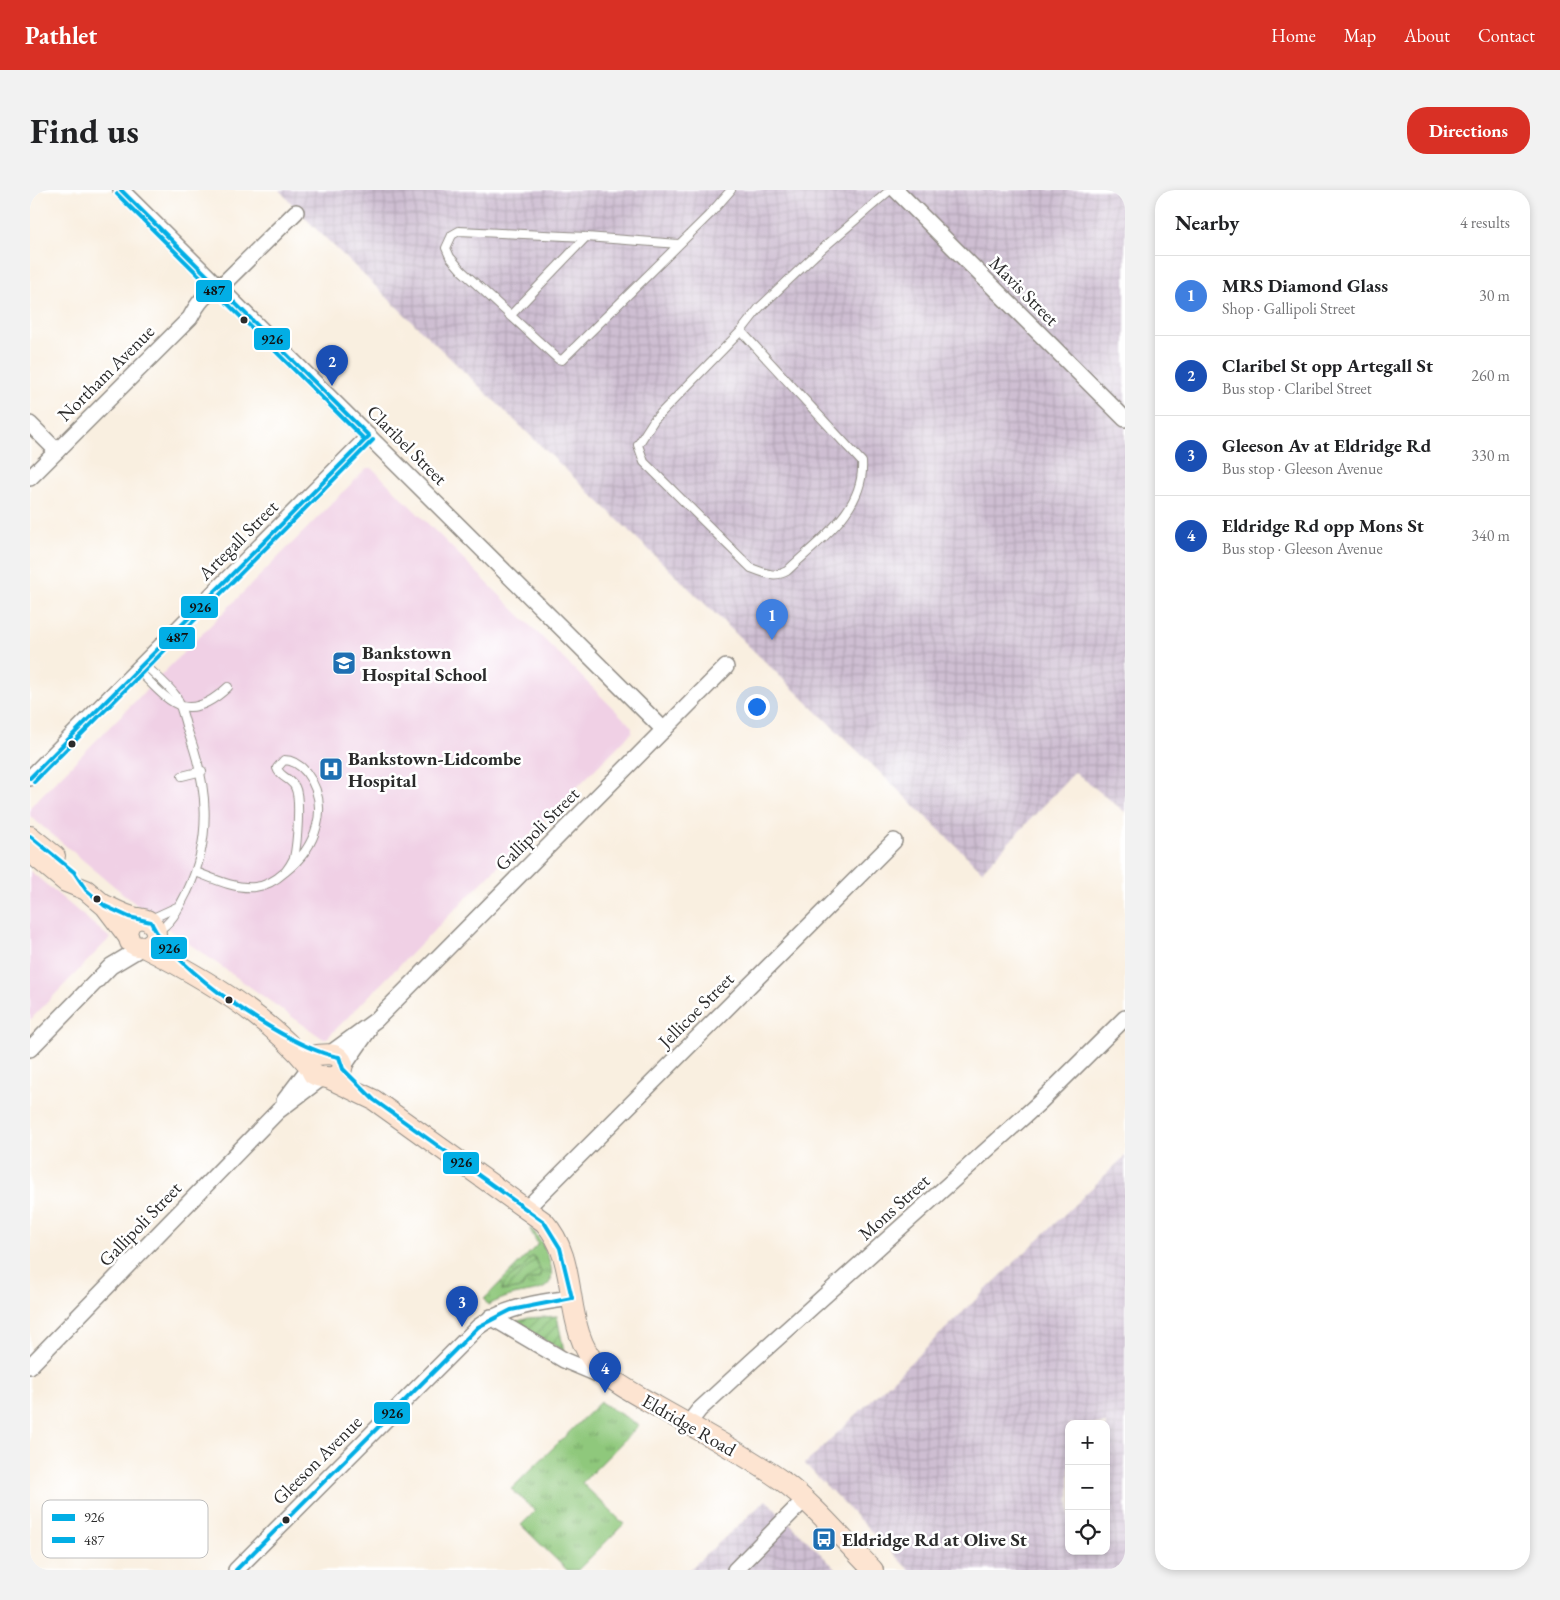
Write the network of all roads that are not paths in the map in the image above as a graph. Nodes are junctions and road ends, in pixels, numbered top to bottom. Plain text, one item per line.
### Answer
1 (121, 190) edge
2 (731, 190) edge
3 (890, 190) edge
4 (896, 190) edge
5 (296, 212) dead end
6 (586, 237) junction
7 (679, 244) junction
8 (220, 287) junction
9 (510, 316) junction
10 (741, 331) junction
11 (1125, 419) edge
12 (30, 424) edge
13 (369, 436) junction
14 (57, 451) junction
15 (30, 478) edge
16 (140, 667) junction
17 (726, 667) dead end
18 (228, 686) dead end
19 (179, 706) junction
20 (664, 730) junction
21 (202, 771) junction
22 (182, 776) dead end
23 (30, 778) edge
24 (30, 836) edge
25 (894, 841) dead end
26 (30, 852) edge
27 (286, 871) junction
28 (196, 872) junction
29 (86, 890) junction
30 (178, 906) junction
31 (142, 934) junction
32 (1125, 1018) edge
33 (30, 1049) edge
34 (326, 1067) junction
35 (527, 1208) junction
36 (572, 1298) junction
37 (491, 1317) junction
38 (30, 1366) edge
39 (616, 1382) junction
40 (688, 1424) junction
41 (804, 1500) junction
42 (236, 1570) edge
43 (735, 1570) edge
44 (873, 1570) edge

1 - 8 street, Claribel Street
2 - 7 lane
3 - 10 lane
4 - 11 street, Mavis Street
5 - 8 street, Northam Avenue
6 - 7 lane
6 - 9 lane
6 - 9 lane
7 - 9 lane
8 - 13 street, Claribel Street
8 - 14 street, Northam Avenue
10 - 10 lane
12 - 14 street
13 - 16 street, Artegall Street
13 - 20 street, Claribel Street
14 - 15 street, Northam Avenue
16 - 19 lane
16 - 23 street, Artegall Street
17 - 20 street, Gallipoli Street
18 - 19 lane
19 - 21 lane
20 - 34 street, Gallipoli Street
21 - 22 lane
21 - 28 lane
24 - 29 street, Eldridge Road
25 - 35 street, Jellicoe Street
26 - 29 street, Eldridge Road
27 - 27 lane
27 - 28 lane
28 - 30 lane
29 - 31 street, Eldridge Road
30 - 31 lane
30 - 31 lane
31 - 33 street
31 - 34 street, Eldridge Road
32 - 40 street, Mons Street
34 - 35 street, Eldridge Road
34 - 38 street, Gallipoli Street
35 - 36 street, Eldridge Road
36 - 37 street, Gleeson Avenue
36 - 39 street, Eldridge Road
37 - 39 street
37 - 42 street, Gleeson Avenue
39 - 40 street, Eldridge Road
40 - 41 street, Eldridge Road
41 - 43 street
41 - 44 street, Eldridge Road

